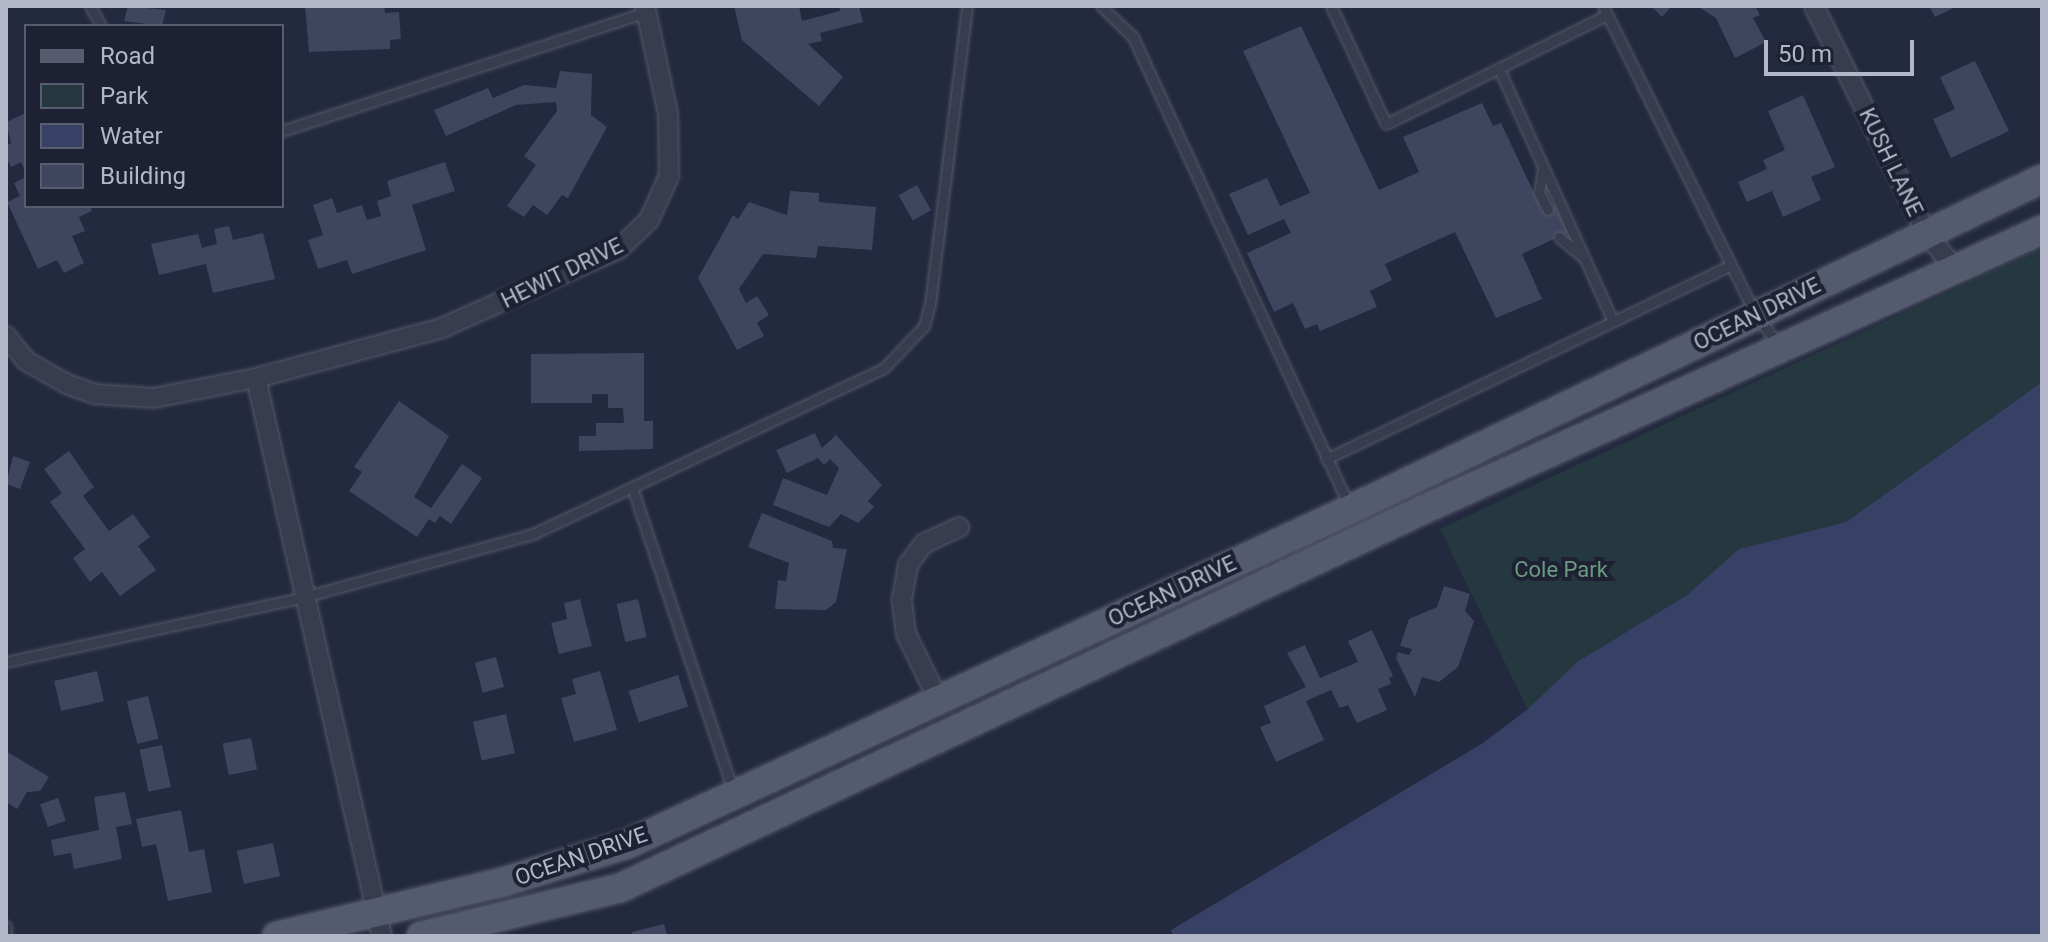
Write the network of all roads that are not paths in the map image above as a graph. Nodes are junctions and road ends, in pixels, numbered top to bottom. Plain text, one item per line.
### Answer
1 (90, 6) edge
2 (967, 6) edge
3 (1101, 6) edge
4 (1331, 6) edge
5 (1814, 6) edge
6 (646, 9) edge
7 (1605, 10) edge
8 (100, 24) edge
9 (1499, 69) junction
10 (284, 130) edge
11 (1543, 168) junction
12 (2042, 179) edge
13 (1548, 210) dead end
14 (2042, 230) edge
15 (1926, 233) junction
16 (1559, 237) dead end
17 (1585, 258) junction
18 (1731, 265) junction
19 (1955, 269) junction
20 (1756, 315) junction
21 (1612, 319) junction
22 (6, 336) edge
23 (1781, 349) junction
24 (256, 378) junction
25 (1326, 459) junction
26 (632, 487) junction
27 (1359, 524) junction
28 (959, 527) dead end
29 (304, 597) junction
30 (6, 662) edge
31 (938, 699) junction
32 (734, 794) junction
33 (380, 925) edge
34 (6, 926) edge
35 (6, 936) edge
36 (277, 936) edge
37 (421, 936) edge

1 - 8 lane
2 - 26 lane
3 - 25 lane
4 - 9 lane
5 - 15 street, KUSH LANE
6 - 10 lane
6 - 24 street, HEWIT DRIVE
7 - 9 lane
7 - 18 lane
9 - 11 lane
11 - 13 lane
11 - 17 lane
12 - 15 main road, OCEAN DRIVE
14 - 19 main road, OCEAN DRIVE
15 - 19 street, KUSH LANE
15 - 20 main road, OCEAN DRIVE
16 - 17 lane
17 - 21 lane
18 - 20 lane
18 - 21 lane
19 - 23 main road, OCEAN DRIVE
20 - 23 lane
20 - 27 main road, OCEAN DRIVE
21 - 25 lane
22 - 24 street, HEWIT DRIVE
23 - 27 main road, OCEAN DRIVE
24 - 29 street
25 - 27 lane
26 - 29 lane
26 - 32 lane
27 - 31 main road, OCEAN DRIVE
27 - 37 main road, OCEAN DRIVE
28 - 31 street
29 - 30 lane
29 - 33 street
31 - 32 main road, OCEAN DRIVE
32 - 33 main road, OCEAN DRIVE
33 - 36 main road, OCEAN DRIVE
34 - 35 lane

